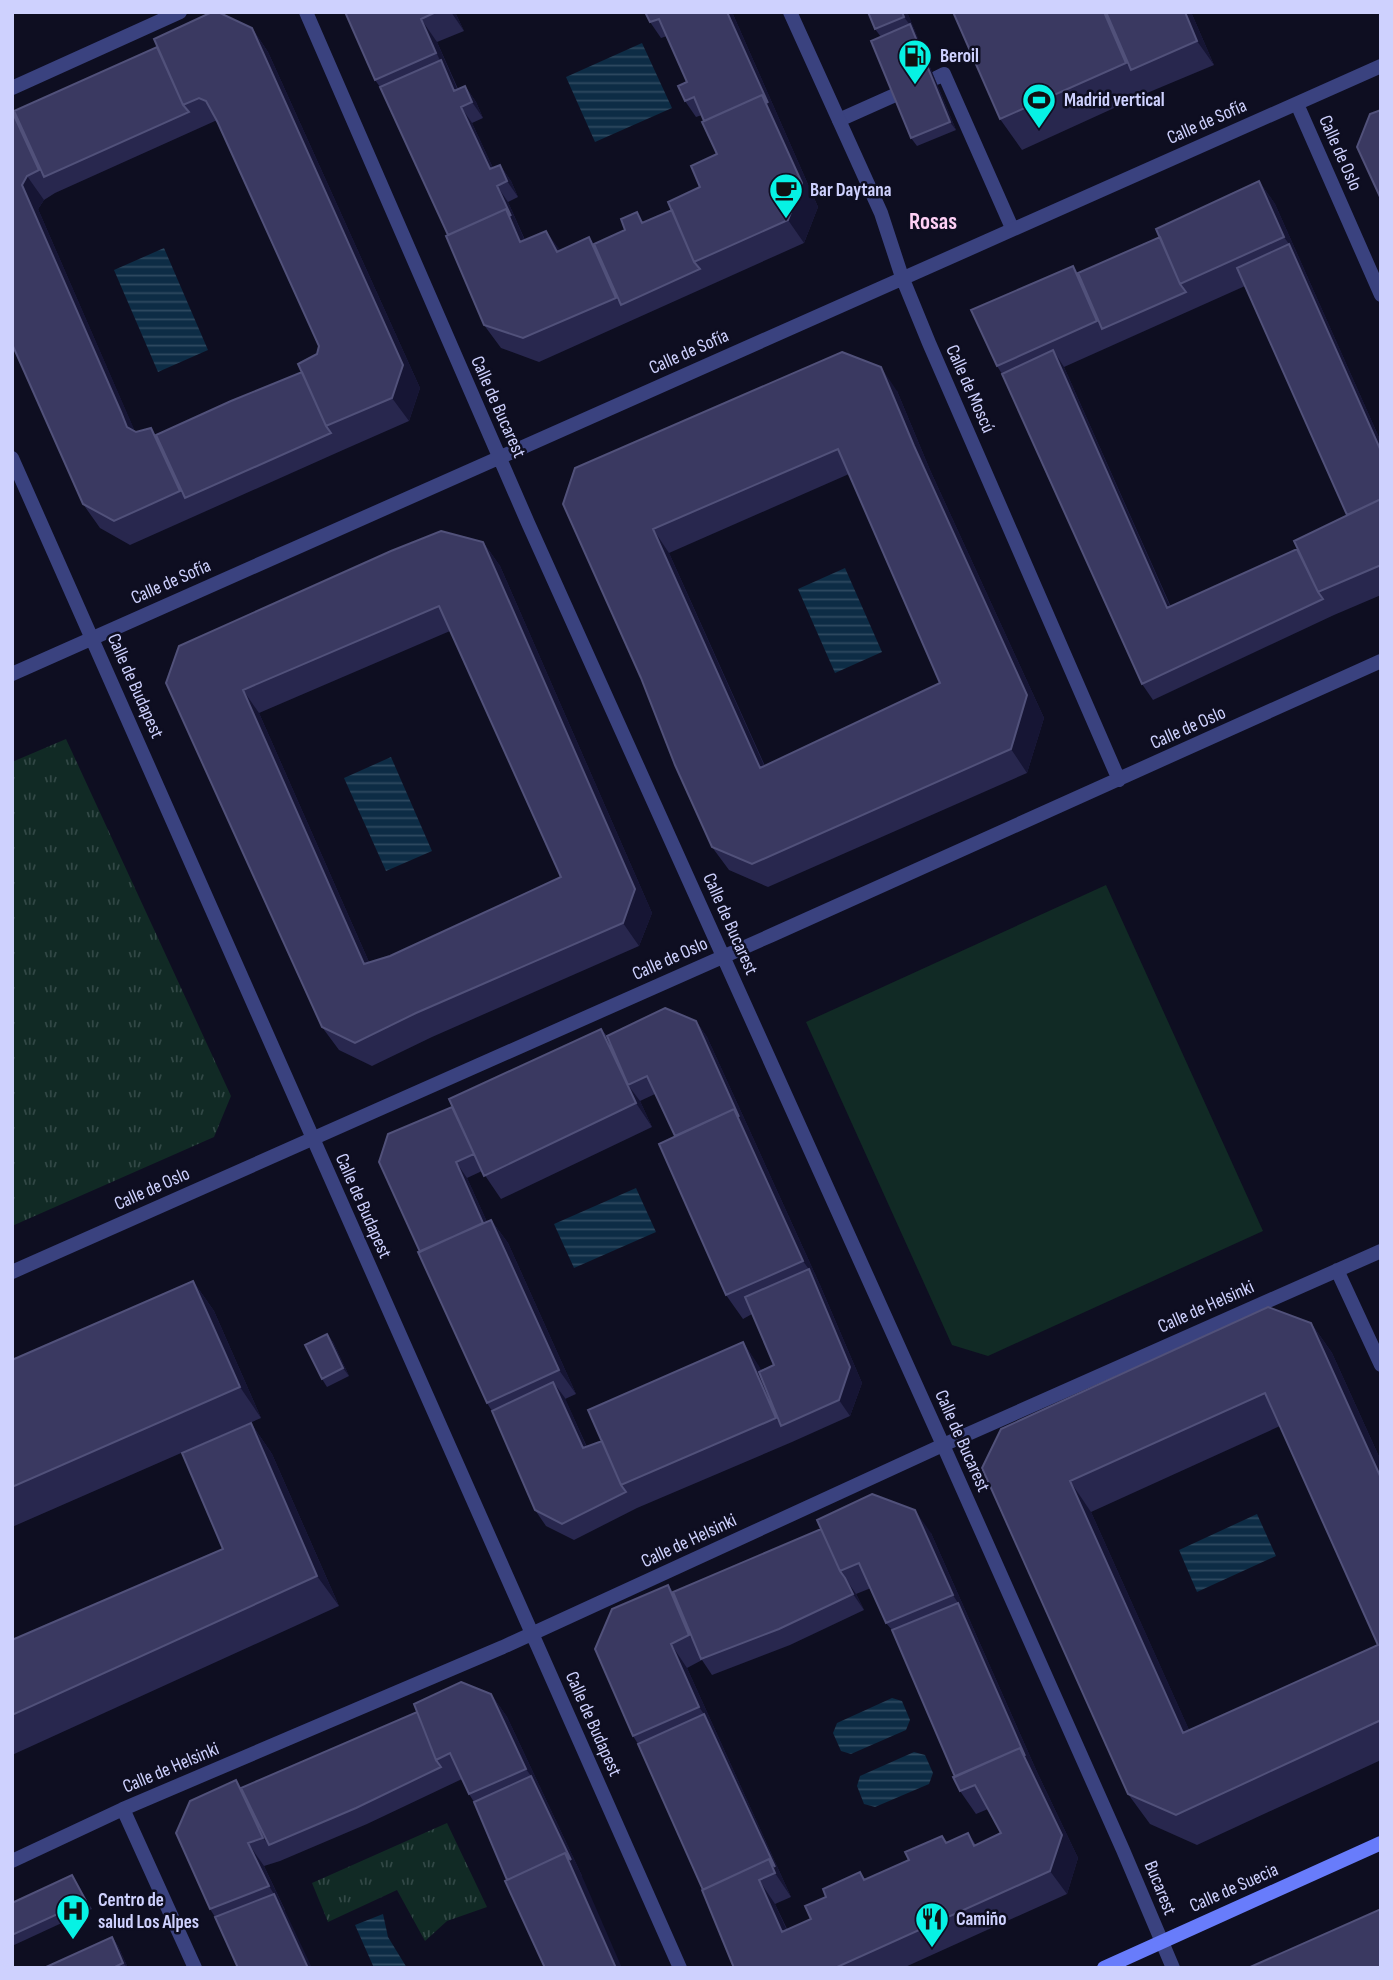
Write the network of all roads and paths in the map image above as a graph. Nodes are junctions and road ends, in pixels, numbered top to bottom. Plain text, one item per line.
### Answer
1 (180, 12) edge
2 (306, 12) edge
3 (790, 12) edge
4 (1381, 66) edge
5 (936, 78) dead end
6 (12, 88) edge
7 (895, 95) edge
8 (1297, 104) junction
9 (839, 120) junction
10 (1012, 228) junction
11 (902, 277) junction
12 (1381, 295) edge
13 (12, 458) edge
14 (500, 458) junction
15 (93, 638) junction
16 (1381, 661) edge
17 (12, 674) edge
18 (1119, 780) junction
19 (724, 956) junction
20 (312, 1138) junction
21 (1381, 1251) edge
22 (1337, 1270) junction
23 (12, 1272) edge
24 (1381, 1365) edge
25 (943, 1445) junction
26 (532, 1634) junction
27 (123, 1809) junction
28 (1381, 1843) edge
29 (1123, 1850) joint
30 (12, 1861) edge
31 (1161, 1942) junction
32 (195, 1968) edge
33 (680, 1968) edge
34 (1104, 1968) edge
35 (1173, 1968) edge

1 - 6 street
2 - 14 street, Calle de Bucarest
3 - 9 street, Calle de Moscú
4 - 8 street, Calle de Sofía
5 - 10 street
7 - 9 street
8 - 10 street, Calle de Sofía
8 - 12 street, Calle de Oslo
9 - 11 street, Calle de Moscú
10 - 11 street, Calle de Sofía
11 - 14 street, Calle de Sofía
11 - 18 street, Calle de Moscú
13 - 15 street, Calle de Budapest
14 - 15 street, Calle de Sofía
14 - 19 street, Calle de Bucarest
15 - 17 street, Calle de Sofía
15 - 20 street, Calle de Budapest
16 - 18 street, Calle de Oslo
18 - 19 street, Calle de Oslo
19 - 20 street, Calle de Oslo
19 - 25 street, Calle de Bucarest
20 - 23 street, Calle de Oslo
20 - 26 street, Calle de Budapest
21 - 22 street, Calle de Helsinki
22 - 24 street
22 - 25 street, Calle de Helsinki
25 - 26 street, Calle de Helsinki
25 - 29 street, Calle de Bucarest
26 - 27 street, Calle de Helsinki
26 - 33 street, Calle de Budapest
27 - 30 street, Calle de Helsinki
27 - 32 street
28 - 31 street, Calle de Suecia
29 - 31 street, Bucarest
31 - 34 street, Calle de Suecia
31 - 35 street

